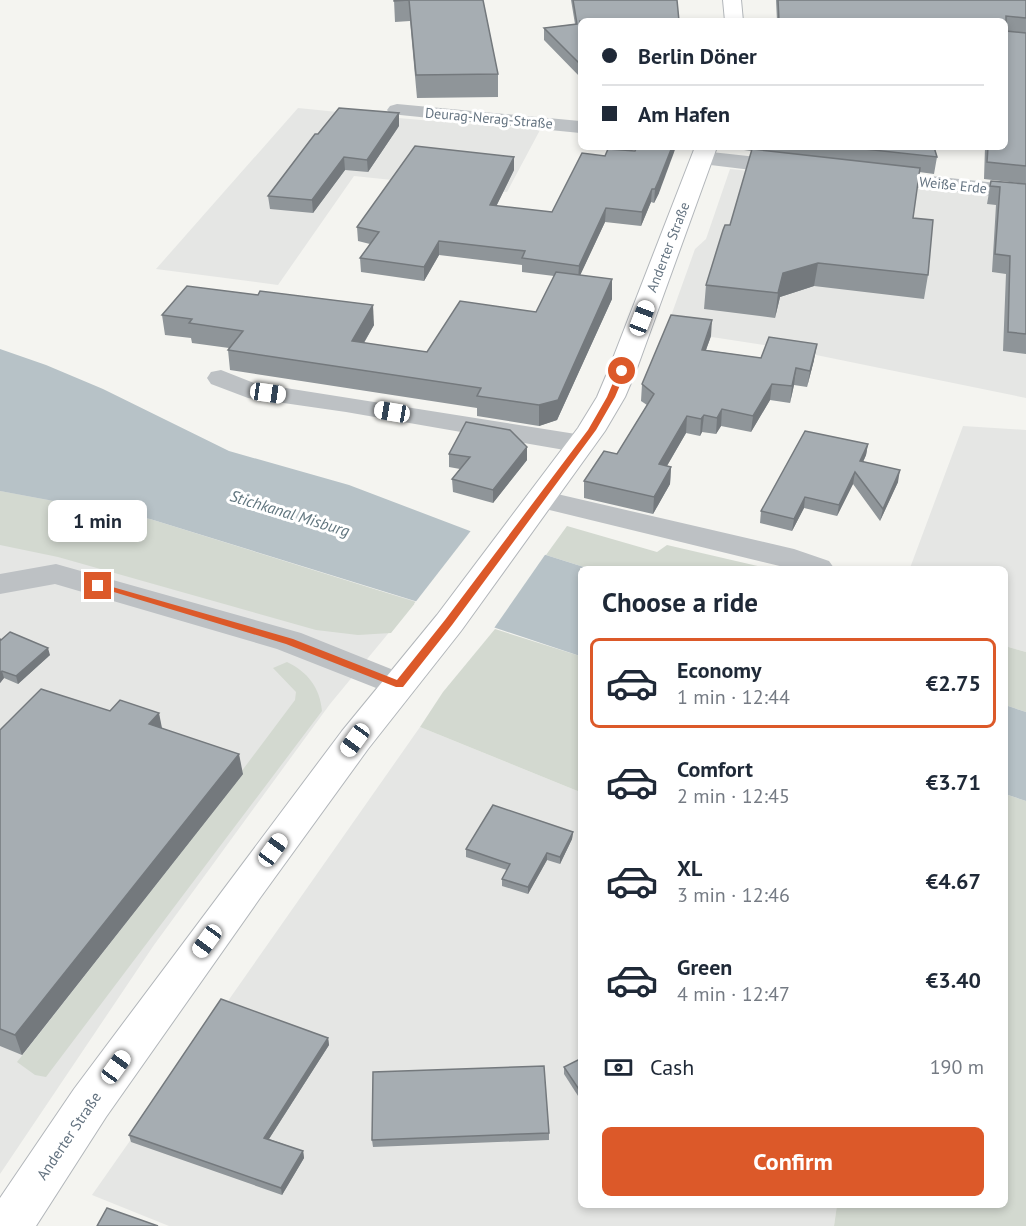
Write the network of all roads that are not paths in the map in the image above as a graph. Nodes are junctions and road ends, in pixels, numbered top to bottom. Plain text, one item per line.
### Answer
1 (732, 0) edge
2 (734, 18) edge
3 (397, 110) edge
4 (578, 127) edge
5 (704, 153) edge
6 (809, 170) edge
7 (854, 175) edge
8 (1026, 193) edge
9 (221, 378) dead end
10 (582, 444) junction
11 (540, 499) junction
12 (812, 566) edge
13 (0, 584) edge
14 (399, 685) junction
15 (9, 1226) edge

1 - 2 main road
3 - 4 street, Deurag-Nerag-Straße
5 - 6 street
5 - 10 main road, Anderter Straße
7 - 8 street, Weiße Erde
9 - 10 street
10 - 11 main road, Anderter Straße
11 - 12 street
11 - 14 main road, Anderter Straße
13 - 14 street
14 - 15 main road, Anderter Straße

